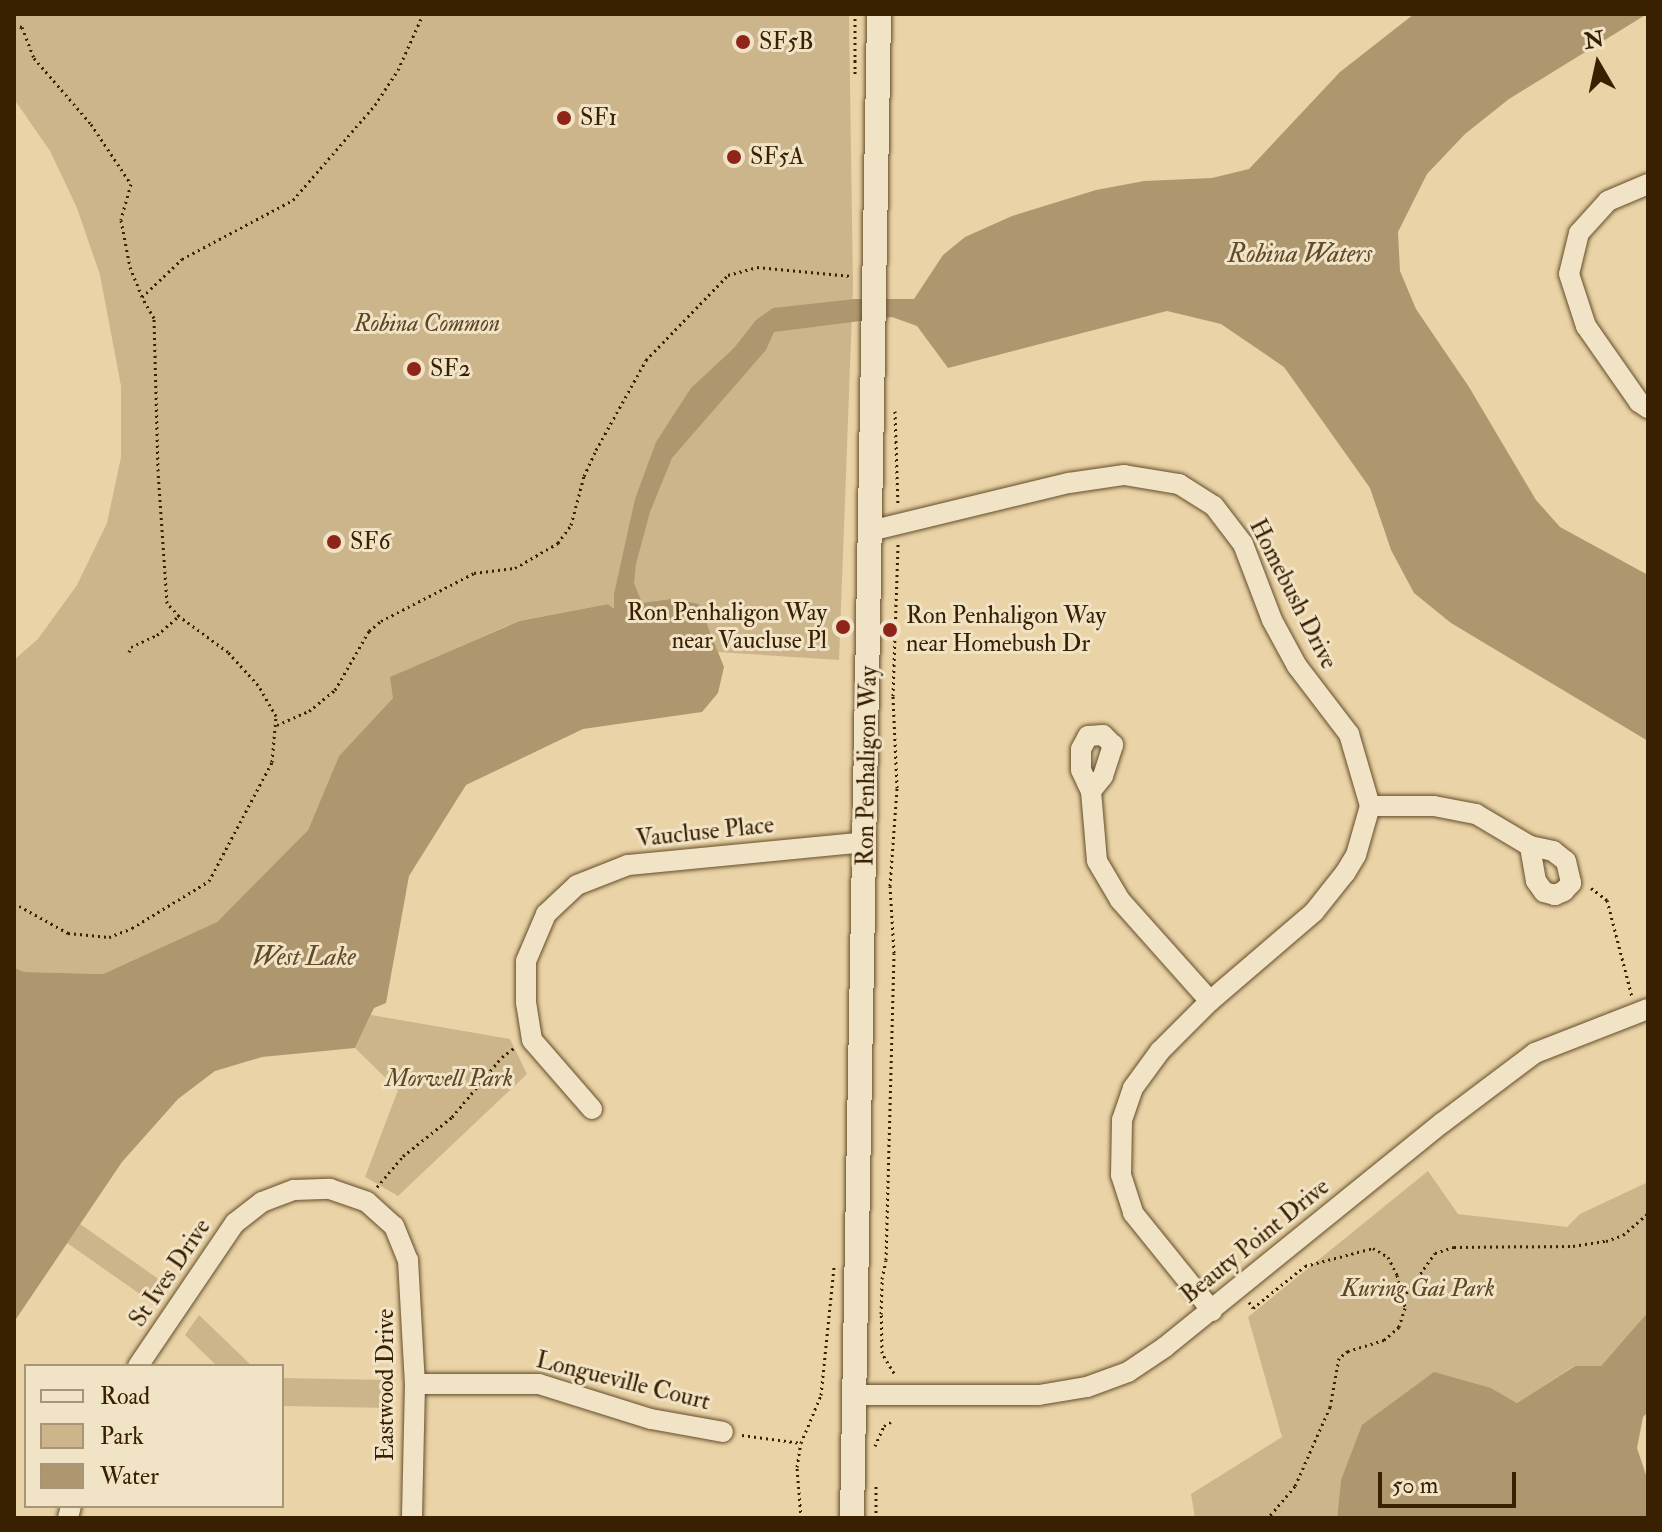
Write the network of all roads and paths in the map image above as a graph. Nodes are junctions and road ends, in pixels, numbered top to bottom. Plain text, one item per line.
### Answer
1 (423, 14) edge
2 (879, 14) edge
3 (14, 25) edge
4 (1648, 184) edge
5 (866, 280) junction
6 (142, 297) junction
7 (1648, 408) edge
8 (870, 531) junction
9 (898, 540) dead end
10 (179, 616) junction
11 (129, 652) dead end
12 (276, 725) junction
13 (1091, 791) dead end
14 (1370, 806) junction
15 (866, 842) junction
16 (1530, 846) junction
17 (1572, 873) junction
18 (14, 903) edge
19 (1210, 1001) junction
20 (1642, 1010) edge
21 (532, 1040) junction
22 (592, 1109) dead end
23 (367, 1202) junction
24 (1648, 1213) edge
25 (406, 1252) joint
26 (834, 1266) dead end
27 (1238, 1289) junction
28 (1403, 1298) junction
29 (1212, 1311) junction
30 (139, 1364) edge
31 (894, 1373) dead end
32 (415, 1384) junction
33 (854, 1395) junction
34 (891, 1422) dead end
35 (723, 1432) joint
36 (801, 1443) junction
37 (875, 1446) dead end
38 (875, 1475) dead end
39 (412, 1518) edge
40 (801, 1518) edge
41 (852, 1518) edge
42 (876, 1518) edge
43 (1268, 1518) edge

1 - 6 path
2 - 5 street, Ron Penhaligon Way
3 - 6 path
4 - 7 street
5 - 8 street, Ron Penhaligon Way
5 - 12 path
6 - 10 path
8 - 14 street, Homebush Drive
8 - 15 street, Ron Penhaligon Way
9 - 31 path
10 - 11 path
10 - 12 path
12 - 18 path
13 - 19 street
14 - 16 street
14 - 19 street
15 - 21 street, Vaucluse Place
15 - 33 street, Ron Penhaligon Way
16 - 17 street
16 - 17 street
17 - 20 path
19 - 29 street
20 - 27 street, Beauty Point Drive
21 - 22 street
21 - 23 path
23 - 25 street, St Ives Drive
23 - 30 street, St Ives Drive
24 - 28 path
25 - 32 street, Eastwood Drive
26 - 36 path
27 - 28 path
27 - 29 street, Beauty Point Drive
28 - 43 path
29 - 33 street, Beauty Point Drive
32 - 35 street, Longueville Court
32 - 39 street, Eastwood Drive
33 - 41 street, Ron Penhaligon Way
34 - 37 path
35 - 36 path
36 - 40 path
38 - 42 path

